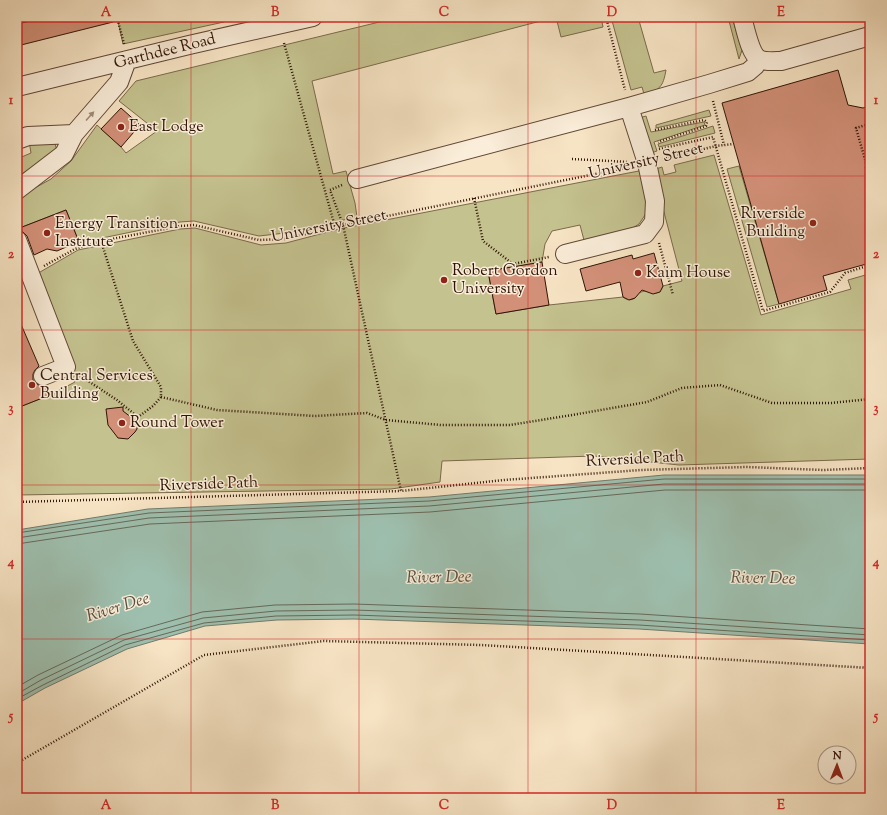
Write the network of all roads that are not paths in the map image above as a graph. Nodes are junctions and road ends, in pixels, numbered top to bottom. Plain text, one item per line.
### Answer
1 (313, 17) edge
2 (742, 17) edge
3 (870, 36) edge
4 (759, 59) junction
5 (127, 60) junction
6 (17, 87) edge
7 (629, 106) junction
8 (74, 134) junction
9 (17, 140) edge
10 (357, 179) dead end
11 (17, 190) edge
12 (17, 240) edge
13 (565, 254) road end
14 (43, 376) dead end

1 - 5 street, Garthdee Road
2 - 4 street
3 - 4 street
4 - 7 street
5 - 6 street, Garthdee Road
8 -> 5 street
7 - 10 street
7 - 13 street
8 - 9 street
8 - 11 street
12 - 14 street

